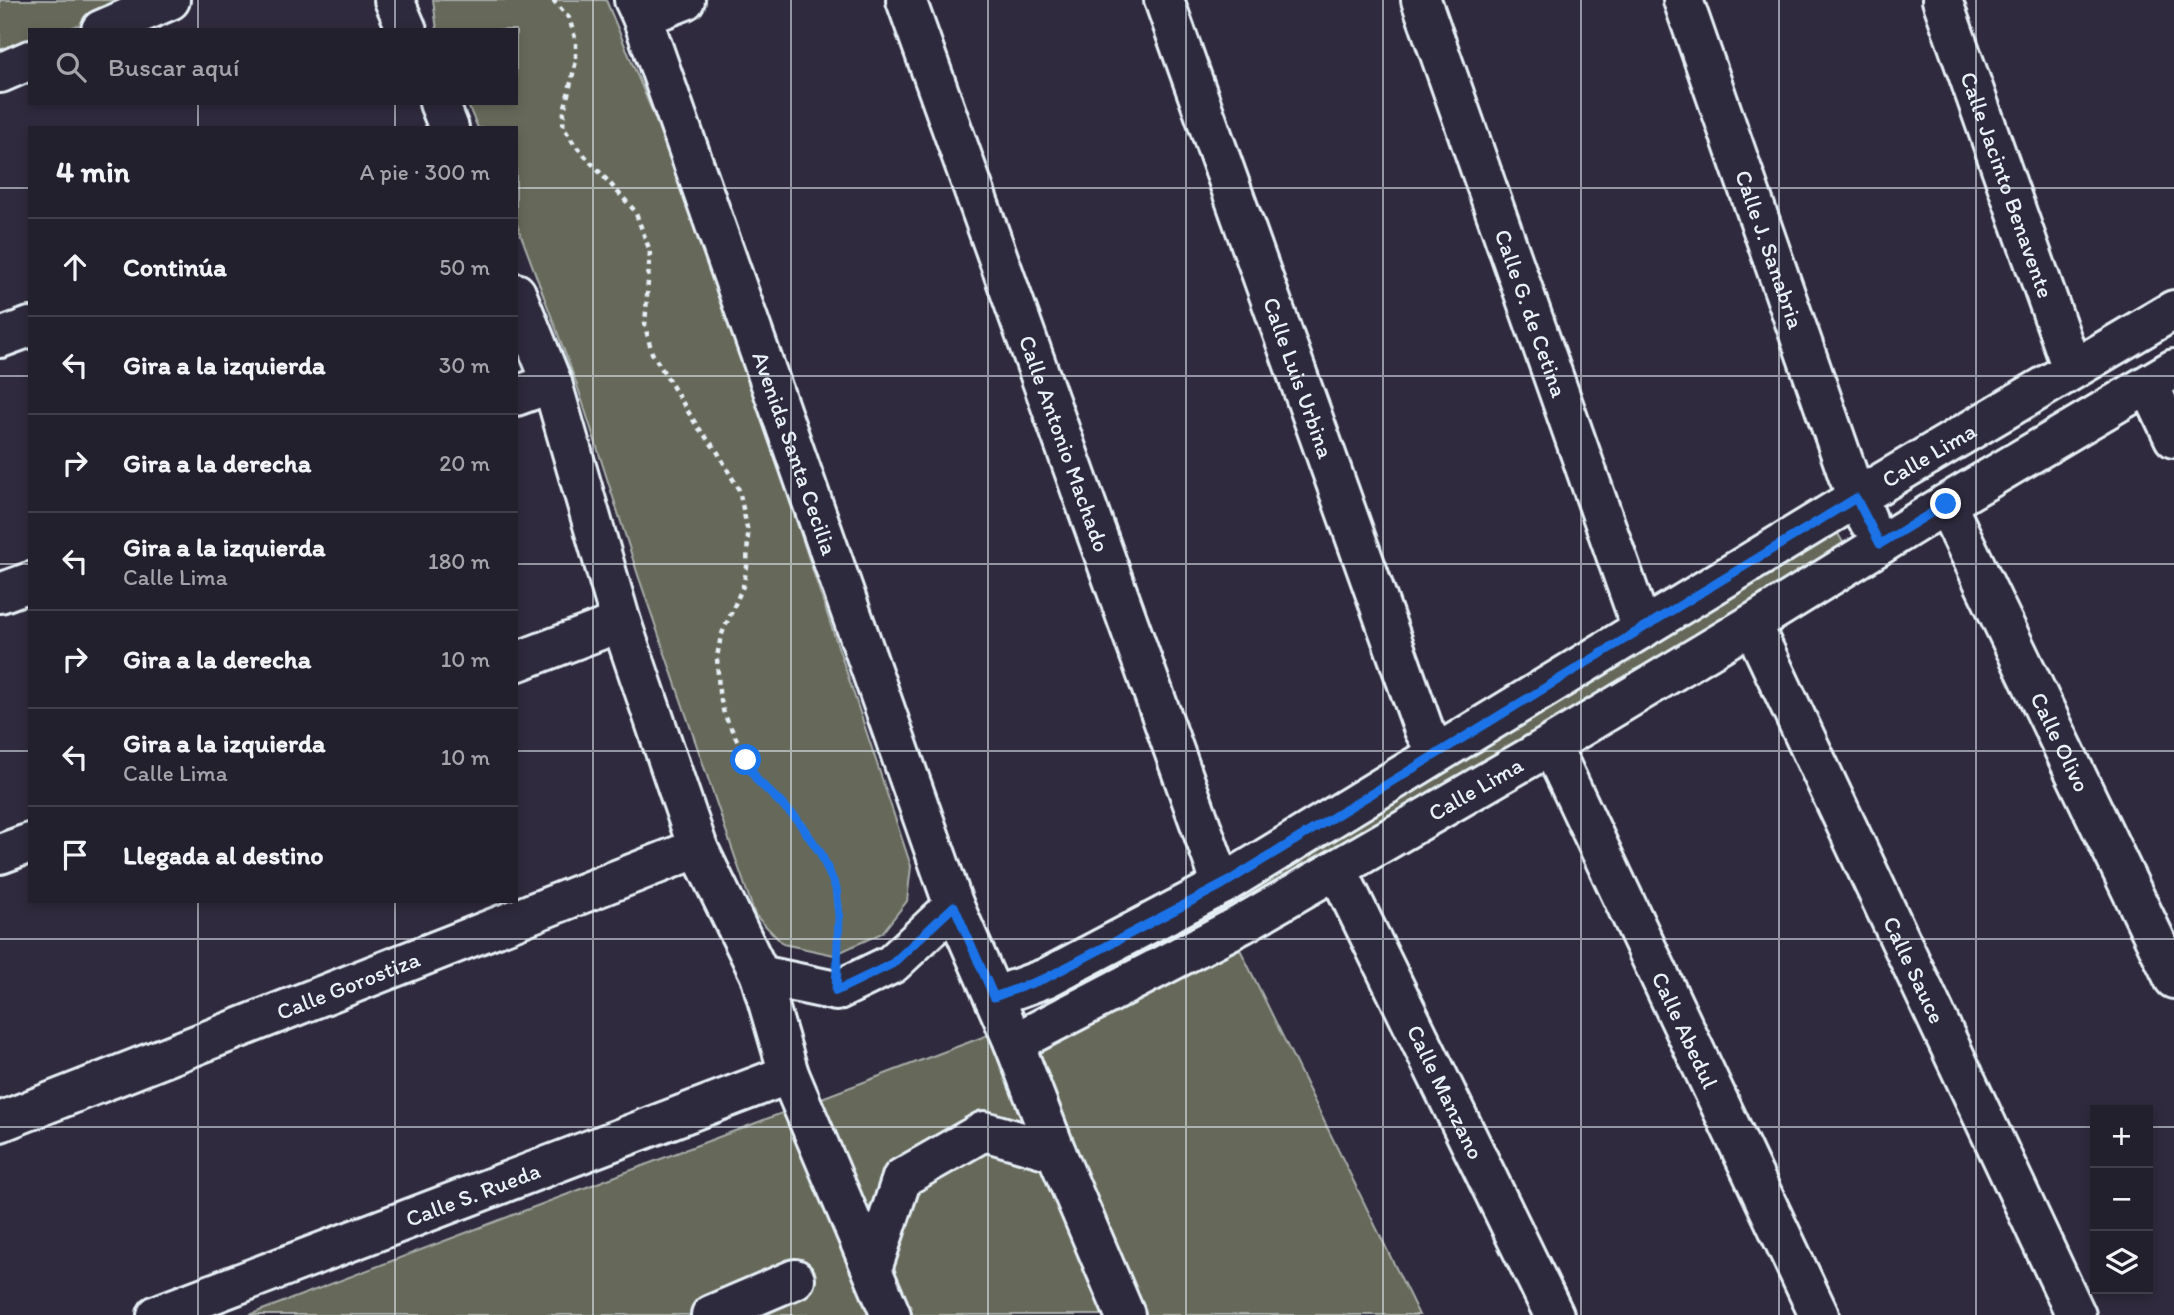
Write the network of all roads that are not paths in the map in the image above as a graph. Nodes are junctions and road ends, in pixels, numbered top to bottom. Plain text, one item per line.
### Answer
1 (170, 0) edge
2 (685, 0) edge
3 (906, 0) edge
4 (1164, 0) edge
5 (1421, 0) edge
6 (1683, 0) edge
7 (1942, 0) edge
8 (638, 8) edge
9 (106, 28) edge
10 (28, 61) edge
11 (0, 73) edge
12 (440, 105) edge
13 (448, 126) edge
14 (518, 298) edge
15 (2174, 310) edge
16 (28, 328) edge
17 (0, 338) edge
18 (2072, 369) junction
19 (2161, 377) edge
20 (552, 383) junction
21 (518, 395) edge
22 (2174, 438) edge
23 (1856, 498) junction
24 (1946, 504) junction
25 (1880, 544) junction
26 (28, 583) edge
27 (0, 593) edge
28 (621, 622) junction
29 (1752, 624) junction
30 (1642, 629) junction
31 (518, 661) edge
32 (1551, 745) junction
33 (1437, 753) junction
34 (28, 844) edge
35 (698, 848) junction
36 (0, 854) edge
37 (1337, 869) junction
38 (1222, 885) junction
39 (954, 906) junction
40 (760, 975) junction
41 (2174, 979) edge
42 (994, 997) junction
43 (1014, 1043) junction
44 (789, 1074) junction
45 (0, 1122) edge
46 (1056, 1152) junction
47 (872, 1269) junction
48 (795, 1279) dead end
49 (157, 1315) edge
50 (710, 1315) edge
51 (891, 1315) edge
52 (1125, 1315) edge
53 (1554, 1315) edge
54 (1819, 1315) edge
55 (2076, 1315) edge

1 - 9 street
2 - 8 street
3 - 38 street, Calle Antonio Machado
4 - 33 street, Calle Luis Urbina
5 - 30 street, Calle G. de Cetina
6 - 23 street, Calle J. Sanabria
7 - 18 street, Calle Jacinto Benavente
8 - 39 street, Avenida Santa Cecilia
10 - 11 street
12 - 13 street
14 - 20 street
15 - 18 street, Calle Lima
16 - 17 street
18 - 23 street, Calle Lima
19 - 22 street
19 - 24 street, Calle Lima
20 - 21 street
20 - 28 street
23 - 25 street, Calle J. Sanabria
23 - 30 street, Calle Lima
24 - 25 street, Calle Lima
24 - 41 street, Calle Olivo
25 - 29 street, Calle Lima
26 - 27 street
28 - 31 street
28 - 35 street
29 - 32 street, Calle Lima
29 - 55 street, Calle Sauce
30 - 33 street, Calle Lima
32 - 37 street, Calle Lima
32 - 54 street, Calle Abedul
33 - 38 street, Calle Lima
34 - 36 street
35 - 40 street
35 - 45 street, Calle Gorostiza
37 - 43 street, Calle Lima
37 - 53 street, Calle Manzano
38 - 42 street, Calle Lima
39 - 40 street
39 - 42 street, Avenida Santa Cecilia
40 - 44 street
42 - 43 street, Avenida Santa Cecilia
43 - 46 street, Avenida Santa Cecilia
44 - 47 street
44 - 49 street, Calle S. Rueda
46 - 47 street
46 - 52 street, Avenida Santa Cecilia
47 - 51 street
48 - 50 street

